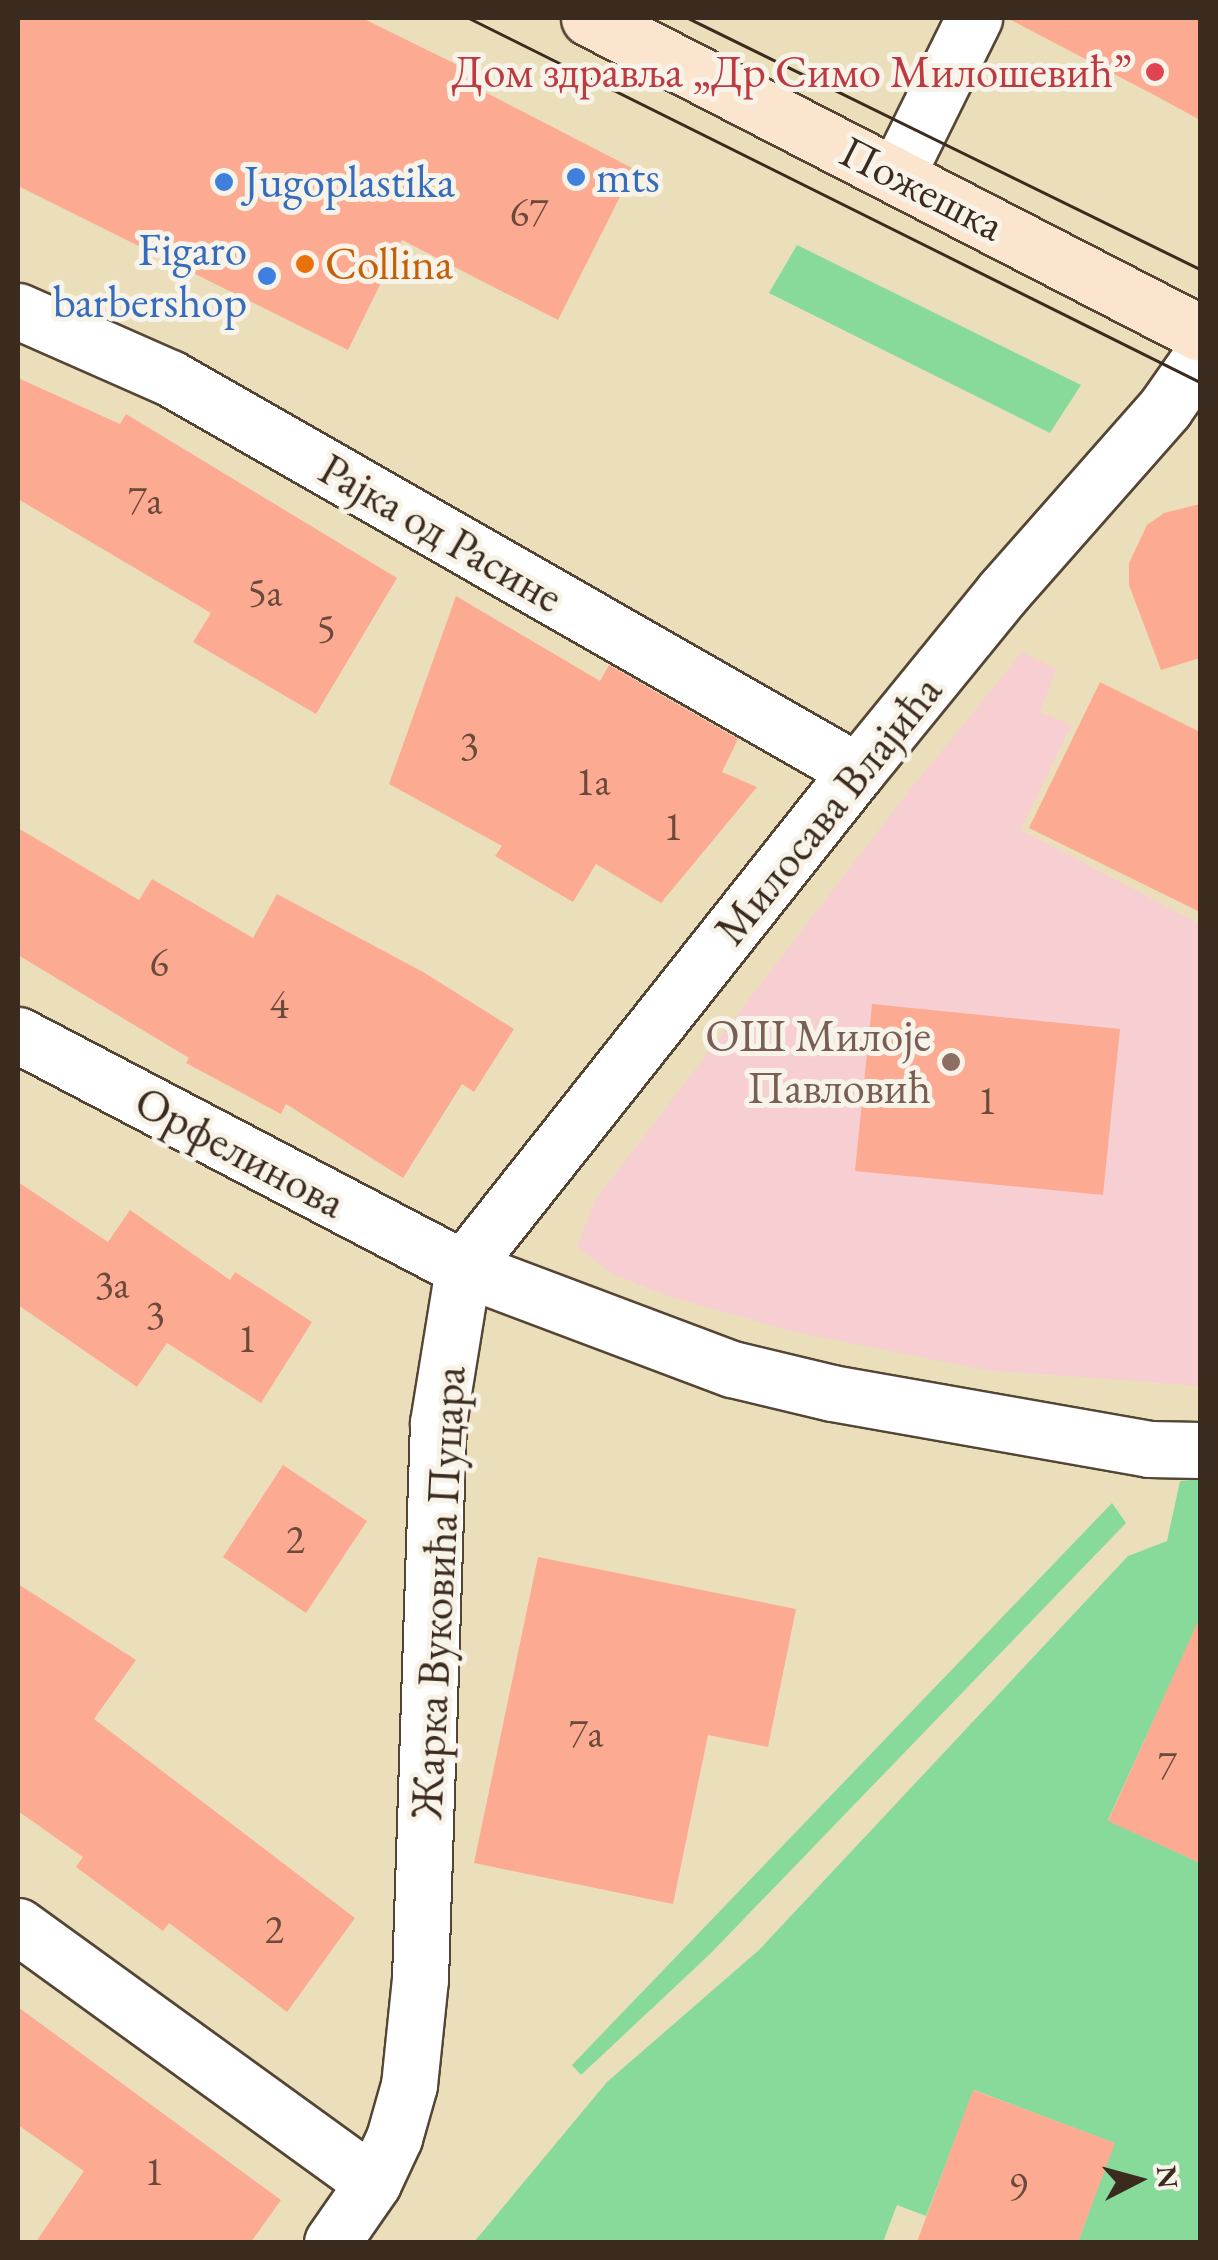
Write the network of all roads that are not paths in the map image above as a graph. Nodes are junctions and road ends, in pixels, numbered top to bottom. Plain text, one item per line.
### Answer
1 (589, 18) edge
2 (974, 18) edge
3 (897, 174) junction
4 (18, 310) edge
5 (1200, 333) edge
6 (1200, 358) edge
7 (857, 771) junction
8 (18, 1035) edge
9 (463, 1268) junction
10 (1200, 1450) edge
11 (18, 1926) edge
12 (372, 2183) junction
13 (332, 2242) edge

1 - 3 main road, Пожешка
2 - 3 street
3 - 5 main road, Пожешка
4 - 7 street, Рајка од Расине
6 - 7 street, Милосава Влајића
7 - 9 street, Милосава Влајића
8 - 9 street, Орфелинова
9 - 10 street
9 - 12 street, Жарка Вуковића Пуцара
11 - 12 street
12 - 13 street, Жарка Вуковића Пуцара

